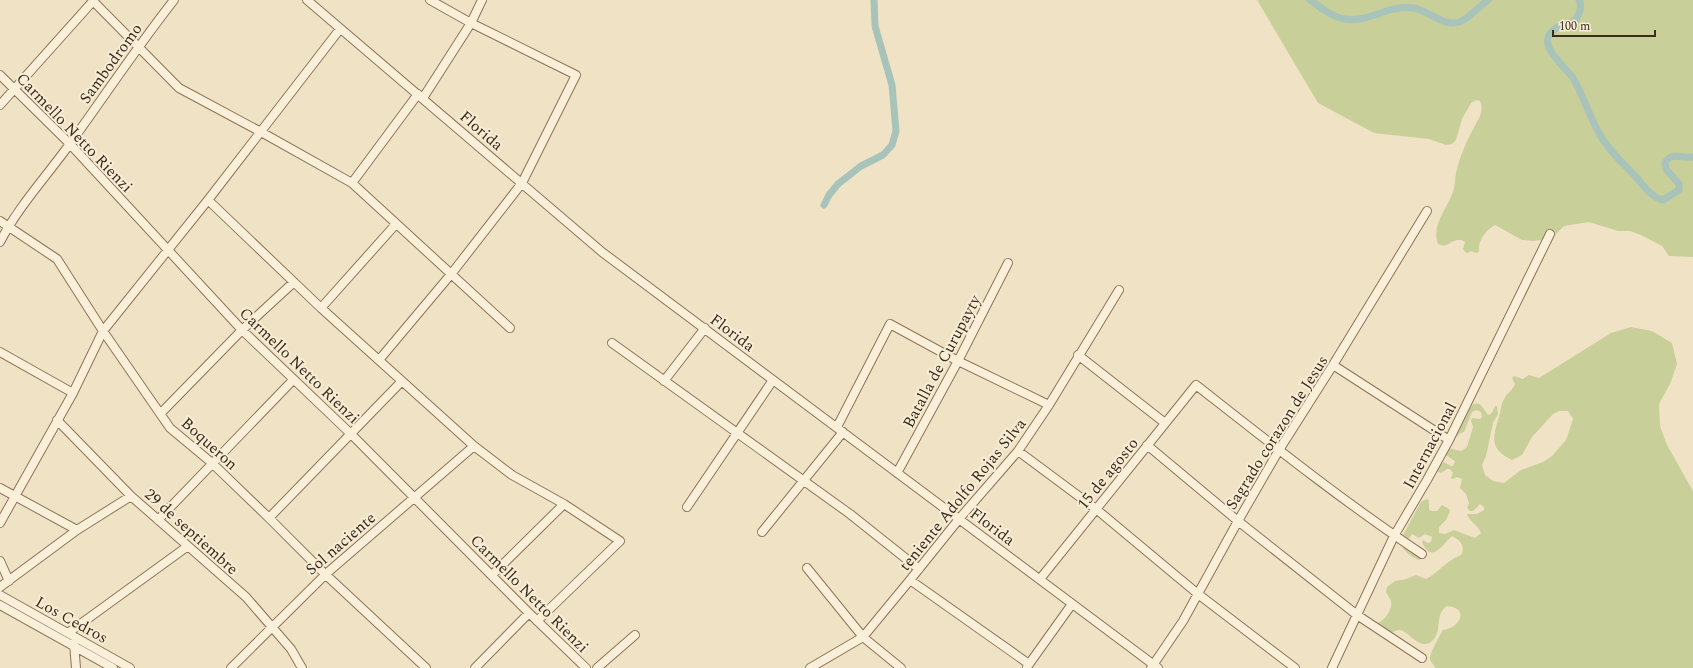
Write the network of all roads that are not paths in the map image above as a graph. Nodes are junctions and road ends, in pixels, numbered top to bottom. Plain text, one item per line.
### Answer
1 (93, 0) edge
2 (174, 0) edge
3 (306, 0) edge
4 (430, 0) edge
5 (482, 0) edge
6 (471, 23) junction
7 (340, 29) junction
8 (138, 46) junction
9 (0, 75) edge
10 (15, 88) junction
11 (420, 96) junction
12 (0, 105) edge
13 (261, 132) junction
14 (70, 144) junction
15 (352, 183) junction
16 (522, 183) junction
17 (208, 200) junction
18 (1427, 211) dead end
19 (0, 221) edge
20 (396, 224) junction
21 (8, 226) junction
22 (1550, 234) dead end
23 (0, 242) edge
24 (168, 250) junction
25 (1008, 263) dead end
26 (452, 273) junction
27 (294, 282) junction
28 (1119, 290) dead end
29 (321, 308) junction
30 (510, 328) dead end
31 (705, 328) junction
32 (242, 330) junction
33 (103, 331) junction
34 (612, 343) dead end
35 (0, 352) edge
36 (1078, 355) junction
37 (379, 360) junction
38 (958, 360) junction
39 (1333, 365) junction
40 (293, 380) junction
41 (773, 380) junction
42 (402, 381) junction
43 (664, 381) junction
44 (72, 393) junction
45 (1049, 405) junction
46 (161, 413) junction
47 (56, 420) junction
48 (1165, 423) junction
49 (840, 430) junction
50 (351, 434) junction
51 (737, 434) junction
52 (1449, 440) junction
53 (1147, 445) junction
54 (474, 446) junction
55 (1279, 450) junction
56 (1018, 451) junction
57 (212, 463) junction
58 (898, 473) junction
59 (803, 481) junction
60 (0, 488) edge
61 (15, 496) junction
62 (131, 496) junction
63 (414, 498) junction
64 (564, 504) junction
65 (687, 507) dead end
66 (1096, 509) junction
67 (269, 518) junction
68 (959, 518) junction
69 (158, 520) junction
70 (1238, 520) junction
71 (0, 523) edge
72 (77, 530) junction
73 (762, 532) dead end
74 (1394, 536) junction
75 (188, 546) junction
76 (1422, 554) dead end
77 (0, 561) edge
78 (807, 568) dead end
79 (919, 569) junction
80 (325, 574) junction
81 (492, 575) junction
82 (1040, 579) junction
83 (910, 580) junction
84 (9, 581) junction
85 (0, 587) edge
86 (1198, 594) junction
87 (0, 595) edge
88 (1072, 604) junction
89 (0, 605) edge
90 (529, 613) junction
91 (1357, 615) junction
92 (537, 621) junction
93 (272, 627) junction
94 (71, 635) junction
95 (635, 635) dead end
96 (863, 637) junction
97 (75, 647) junction
98 (1422, 658) dead end
99 (1028, 666) edge
100 (1154, 667) edge
101 (76, 668) edge
102 (113, 668) edge
103 (130, 668) edge
104 (232, 668) edge
105 (302, 668) edge
106 (426, 668) edge
107 (474, 668) edge
108 (586, 668) edge
109 (597, 668) edge
110 (810, 668) edge
111 (901, 668) edge
112 (1295, 668) edge
113 (1332, 668) edge

1 - 8 street
1 - 10 street
2 - 8 street, Sambodromo
3 - 7 street, Florida
4 - 6 street
5 - 6 street
6 - 11 street
6 - 16 street
7 - 11 street, Florida
7 - 13 street
8 - 13 street
8 - 14 street, Sambodromo
9 - 10 street, Carmello Netto Rienzi
10 - 12 street
10 - 14 street, Carmello Netto Rienzi
11 - 15 street
11 - 16 street, Florida
13 - 15 street
13 - 17 street
14 - 21 street, Sambodromo
14 - 24 street, Carmello Netto Rienzi
15 - 20 street
16 - 26 street
16 - 31 street, Florida
17 - 24 street
17 - 27 street
18 - 39 street, Sagrado corazon de Jesus
19 - 21 street, Boqueron
20 - 26 street
20 - 29 street
21 - 23 street, Sambodromo
21 - 33 street, Boqueron
22 - 52 street, Internacional
24 - 32 street, Carmello Netto Rienzi
24 - 33 street
25 - 38 street, Batalla de Curupayty
26 - 30 street
26 - 37 street
27 - 29 street
27 - 32 street
28 - 36 street, teniente Adolfo Rojas Silva
29 - 37 street
31 - 41 street, Florida
31 - 43 street
32 - 40 street, Carmello Netto Rienzi
32 - 46 street
33 - 44 street
33 - 46 street, Boqueron
34 - 43 street
35 - 44 street
36 - 45 street, teniente Adolfo Rojas Silva
36 - 48 street
37 - 42 street
38 - 45 street
38 - 49 street
38 - 58 street, Batalla de Curupayty
39 - 52 street
39 - 55 street, Sagrado corazon de Jesus
40 - 50 street, Carmello Netto Rienzi
40 - 57 street
41 - 49 street, Florida
41 - 51 street
42 - 50 street
42 - 54 street
43 - 51 street
44 - 47 street
45 - 56 street, teniente Adolfo Rojas Silva
46 - 57 street, Boqueron
47 - 61 street
47 - 62 street, 29 de septiembre
48 - 53 street, 15 de agosto
48 - 55 street, 15 de agosto
49 - 58 street, Florida
49 - 59 street
50 - 63 street, Carmello Netto Rienzi
50 - 67 street
51 - 59 street
51 - 65 street
52 - 74 street, Internacional
53 - 66 street, 15 de agosto
53 - 70 street
54 - 63 street, Sol naciente
54 - 64 street
55 - 70 street, Sagrado corazon de Jesus
55 - 74 street
56 - 66 street
56 - 68 street, teniente Adolfo Rojas Silva
57 - 67 street, Boqueron
57 - 69 street
58 - 68 street, Florida
59 - 73 street
59 - 79 street
60 - 61 street
61 - 71 street
61 - 72 street
62 - 69 street, 29 de septiembre
62 - 72 street
63 - 80 street, Sol naciente
63 - 81 street, Carmello Netto Rienzi
64 - 81 street
64 - 92 street
66 - 82 street, 15 de agosto
66 - 86 street
67 - 80 street, Boqueron
68 - 79 street, teniente Adolfo Rojas Silva
68 - 82 street, Florida
69 - 75 street, 29 de septiembre
70 - 86 street, Sagrado corazon de Jesus
70 - 91 street
72 - 84 street
74 - 76 street
74 - 91 street, Internacional
75 - 93 street, 29 de septiembre
75 - 94 street
77 - 84 street
78 - 96 street
79 - 83 street, teniente Adolfo Rojas Silva
80 - 93 street, Sol naciente
80 - 106 street, Boqueron
81 - 90 street, Carmello Netto Rienzi
82 - 88 street, Florida
83 - 96 street, teniente Adolfo Rojas Silva
83 - 99 street
84 - 85 street
86 - 100 street, Sagrado corazon de Jesus
86 - 112 street
87 - 94 street, Los Cedros
88 - 99 street
88 - 100 street, Florida
89 - 97 street
90 - 92 street, Carmello Netto Rienzi
90 - 107 street
91 - 98 street
91 - 113 street, Internacional
92 - 108 street, Carmello Netto Rienzi
93 - 104 street, Sol naciente
93 - 105 street, 29 de septiembre
94 - 97 street
94 - 103 street, Los Cedros
95 - 109 street
96 - 110 street, teniente Adolfo Rojas Silva
96 - 111 street
97 - 101 street
97 - 102 street

